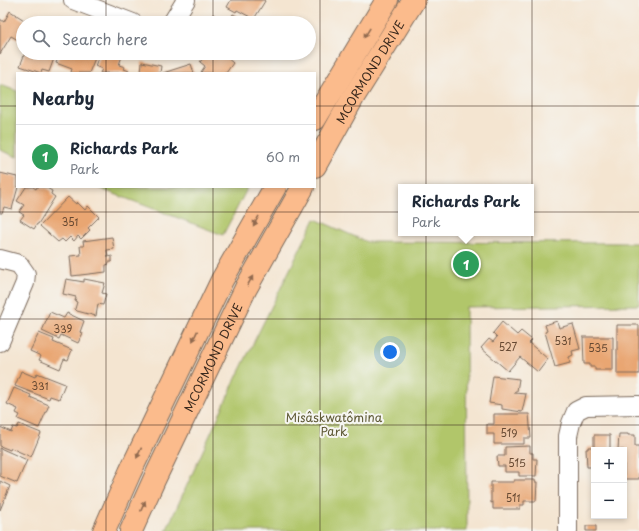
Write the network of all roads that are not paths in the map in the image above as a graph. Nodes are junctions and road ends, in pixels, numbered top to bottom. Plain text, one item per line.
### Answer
1 (73, 0) edge
2 (186, 0) edge
3 (387, 0) edge
4 (414, 0) edge
5 (115, 16) edge
6 (177, 16) edge
7 (316, 117) edge
8 (316, 164) edge
9 (274, 188) edge
10 (302, 188) edge
11 (0, 259) edge
12 (0, 342) edge
13 (639, 405) edge
14 (104, 531) edge
15 (131, 531) edge
16 (568, 531) edge

1 - 5 street
2 - 6 street
3 -> 7 main road, MCORMOND DRIVE
4 - 8 main road, MCORMOND DRIVE
9 -> 14 main road, MCORMOND DRIVE
15 -> 10 main road, MCORMOND DRIVE
11 - 12 street
13 - 16 street

